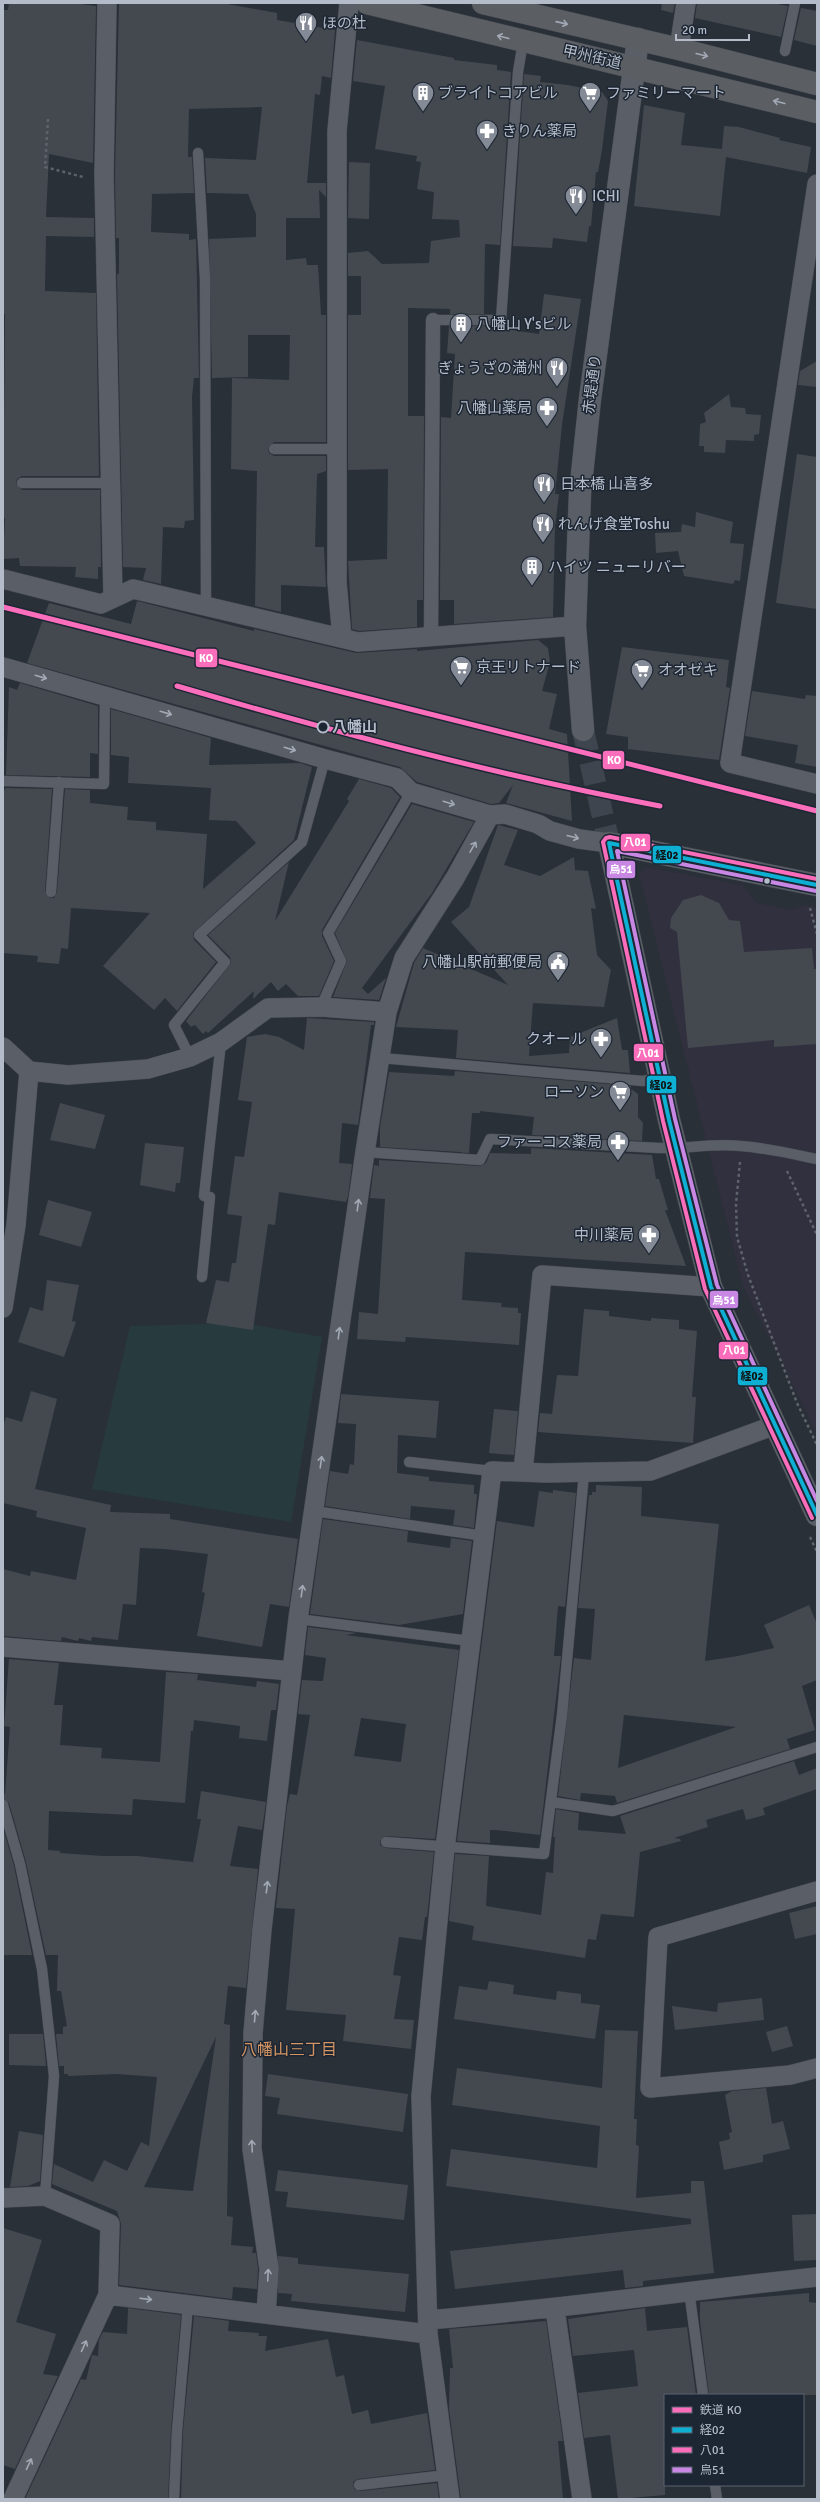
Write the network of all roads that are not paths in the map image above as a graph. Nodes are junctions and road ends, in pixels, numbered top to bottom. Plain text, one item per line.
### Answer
1 (107, 3) edge
2 (349, 3) edge
3 (367, 3) edge
4 (483, 3) edge
5 (686, 3) edge
6 (795, 3) edge
7 (537, 10) edge
8 (638, 40) junction
9 (524, 42) junction
10 (680, 49) junction
11 (785, 51) dead end
12 (633, 66) junction
13 (675, 76) junction
14 (817, 84) edge
15 (817, 112) edge
16 (198, 153) dead end
17 (817, 184) edge
18 (433, 320) joint
19 (336, 448) junction
20 (274, 449) dead end
21 (22, 483) dead end
22 (111, 483) junction
23 (3, 579) edge
24 (113, 598) junction
25 (206, 607) junction
26 (575, 626) junction
27 (431, 636) junction
28 (342, 638) junction
29 (3, 666) edge
30 (105, 695) junction
31 (583, 730) tunnel mouth
32 (325, 759) junction
33 (3, 781) edge
34 (59, 782) junction
35 (817, 784) edge
36 (411, 792) junction
37 (490, 815) junction
38 (609, 843) junction
39 (817, 885) edge
40 (51, 892) dead end
41 (321, 1007) junction
42 (387, 1012) junction
43 (221, 1042) junction
44 (3, 1047) edge
45 (190, 1057) junction
46 (381, 1058) junction
47 (29, 1071) junction
48 (659, 1078) junction
49 (676, 1148) junction
50 (365, 1152) junction
51 (817, 1159) edge
52 (10, 1224) edge
53 (202, 1277) dead end
54 (711, 1287) junction
55 (3, 1308) edge
56 (775, 1425) junction
57 (409, 1462) dead end
58 (492, 1471) junction
59 (523, 1472) junction
60 (584, 1473) junction
61 (314, 1511) junction
62 (817, 1514) edge
63 (484, 1536) junction
64 (298, 1619) junction
65 (470, 1641) junction
66 (3, 1647) edge
67 (292, 1671) junction
68 (817, 1747) edge
69 (551, 1802) junction
70 (3, 1805) edge
71 (386, 1842) dead end
72 (445, 1848) junction
73 (817, 1891) edge
74 (817, 2068) edge
75 (45, 2196) junction
76 (3, 2198) edge
77 (817, 2277) edge
78 (690, 2290) junction
79 (108, 2295) junction
80 (188, 2305) junction
81 (555, 2309) junction
82 (266, 2314) junction
83 (428, 2327) junction
84 (703, 2394) edge
85 (447, 2474) junction
86 (359, 2485) dead end
87 (715, 2486) edge
88 (3, 2497) edge
89 (8, 2499) edge
90 (13, 2499) edge
91 (174, 2499) edge
92 (450, 2499) edge
93 (582, 2499) edge
94 (717, 2499) edge

1 - 22 street
2 - 19 street
9 -> 3 highway, 甲州街道
4 - 7 highway, 甲州街道
5 - 10 street
6 - 11 lane
7 -> 8 highway, 甲州街道
8 - 10 highway, 甲州街道
8 - 12 street, 赤堤通り
9 - 12 highway, 甲州街道
9 - 18 lane
10 - 13 highway
10 -> 14 highway, 甲州街道
12 - 13 highway, 甲州街道
12 - 26 street, 赤堤通り
15 -> 13 highway, 甲州街道
16 - 25 lane
17 - 35 street
18 - 27 street
19 - 20 lane
19 - 28 street
21 - 22 lane
22 - 24 street
23 - 24 street
24 - 25 street
25 - 28 street
26 - 27 street
26 - 31 street, 赤堤通り
27 - 28 street
29 -> 30 street
30 -> 32 street
30 - 34 lane
32 - 36 street
32 - 45 lane
33 - 34 lane
34 - 40 lane
36 -> 37 street
36 - 41 lane
37 -> 38 street
42 -> 37 street
38 - 39 street
38 - 48 street
41 - 42 street
41 - 43 street
42 - 46 street
43 - 45 street
43 - 53 lane
44 - 47 street
45 - 47 street
46 - 48 lane
46 - 50 street
47 - 52 street
48 - 49 street
49 - 50 lane
49 - 51 lane
49 - 54 street
61 -> 50 street
52 - 55 street
54 - 56 street
54 - 59 street
56 - 60 street
56 - 62 street
57 - 58 lane
58 - 59 street
58 - 63 street
59 - 60 street
60 - 69 lane
61 - 63 lane
64 -> 61 street
63 - 65 street
64 - 65 lane
64 - 67 street
65 - 72 street
66 - 67 street
82 -> 67 street
68 - 69 lane
69 - 72 lane
70 - 75 lane
71 - 72 lane
72 - 83 street
73 - 74 street
75 - 76 street
75 - 79 street
77 - 78 street
78 - 81 street
78 - 84 lane
79 -> 80 street
90 -> 79 street
80 - 82 street
80 - 91 lane
81 - 83 street
81 - 93 street
82 - 83 street
83 - 85 street
85 - 86 lane
85 - 92 street
87 - 94 lane
88 - 89 street

